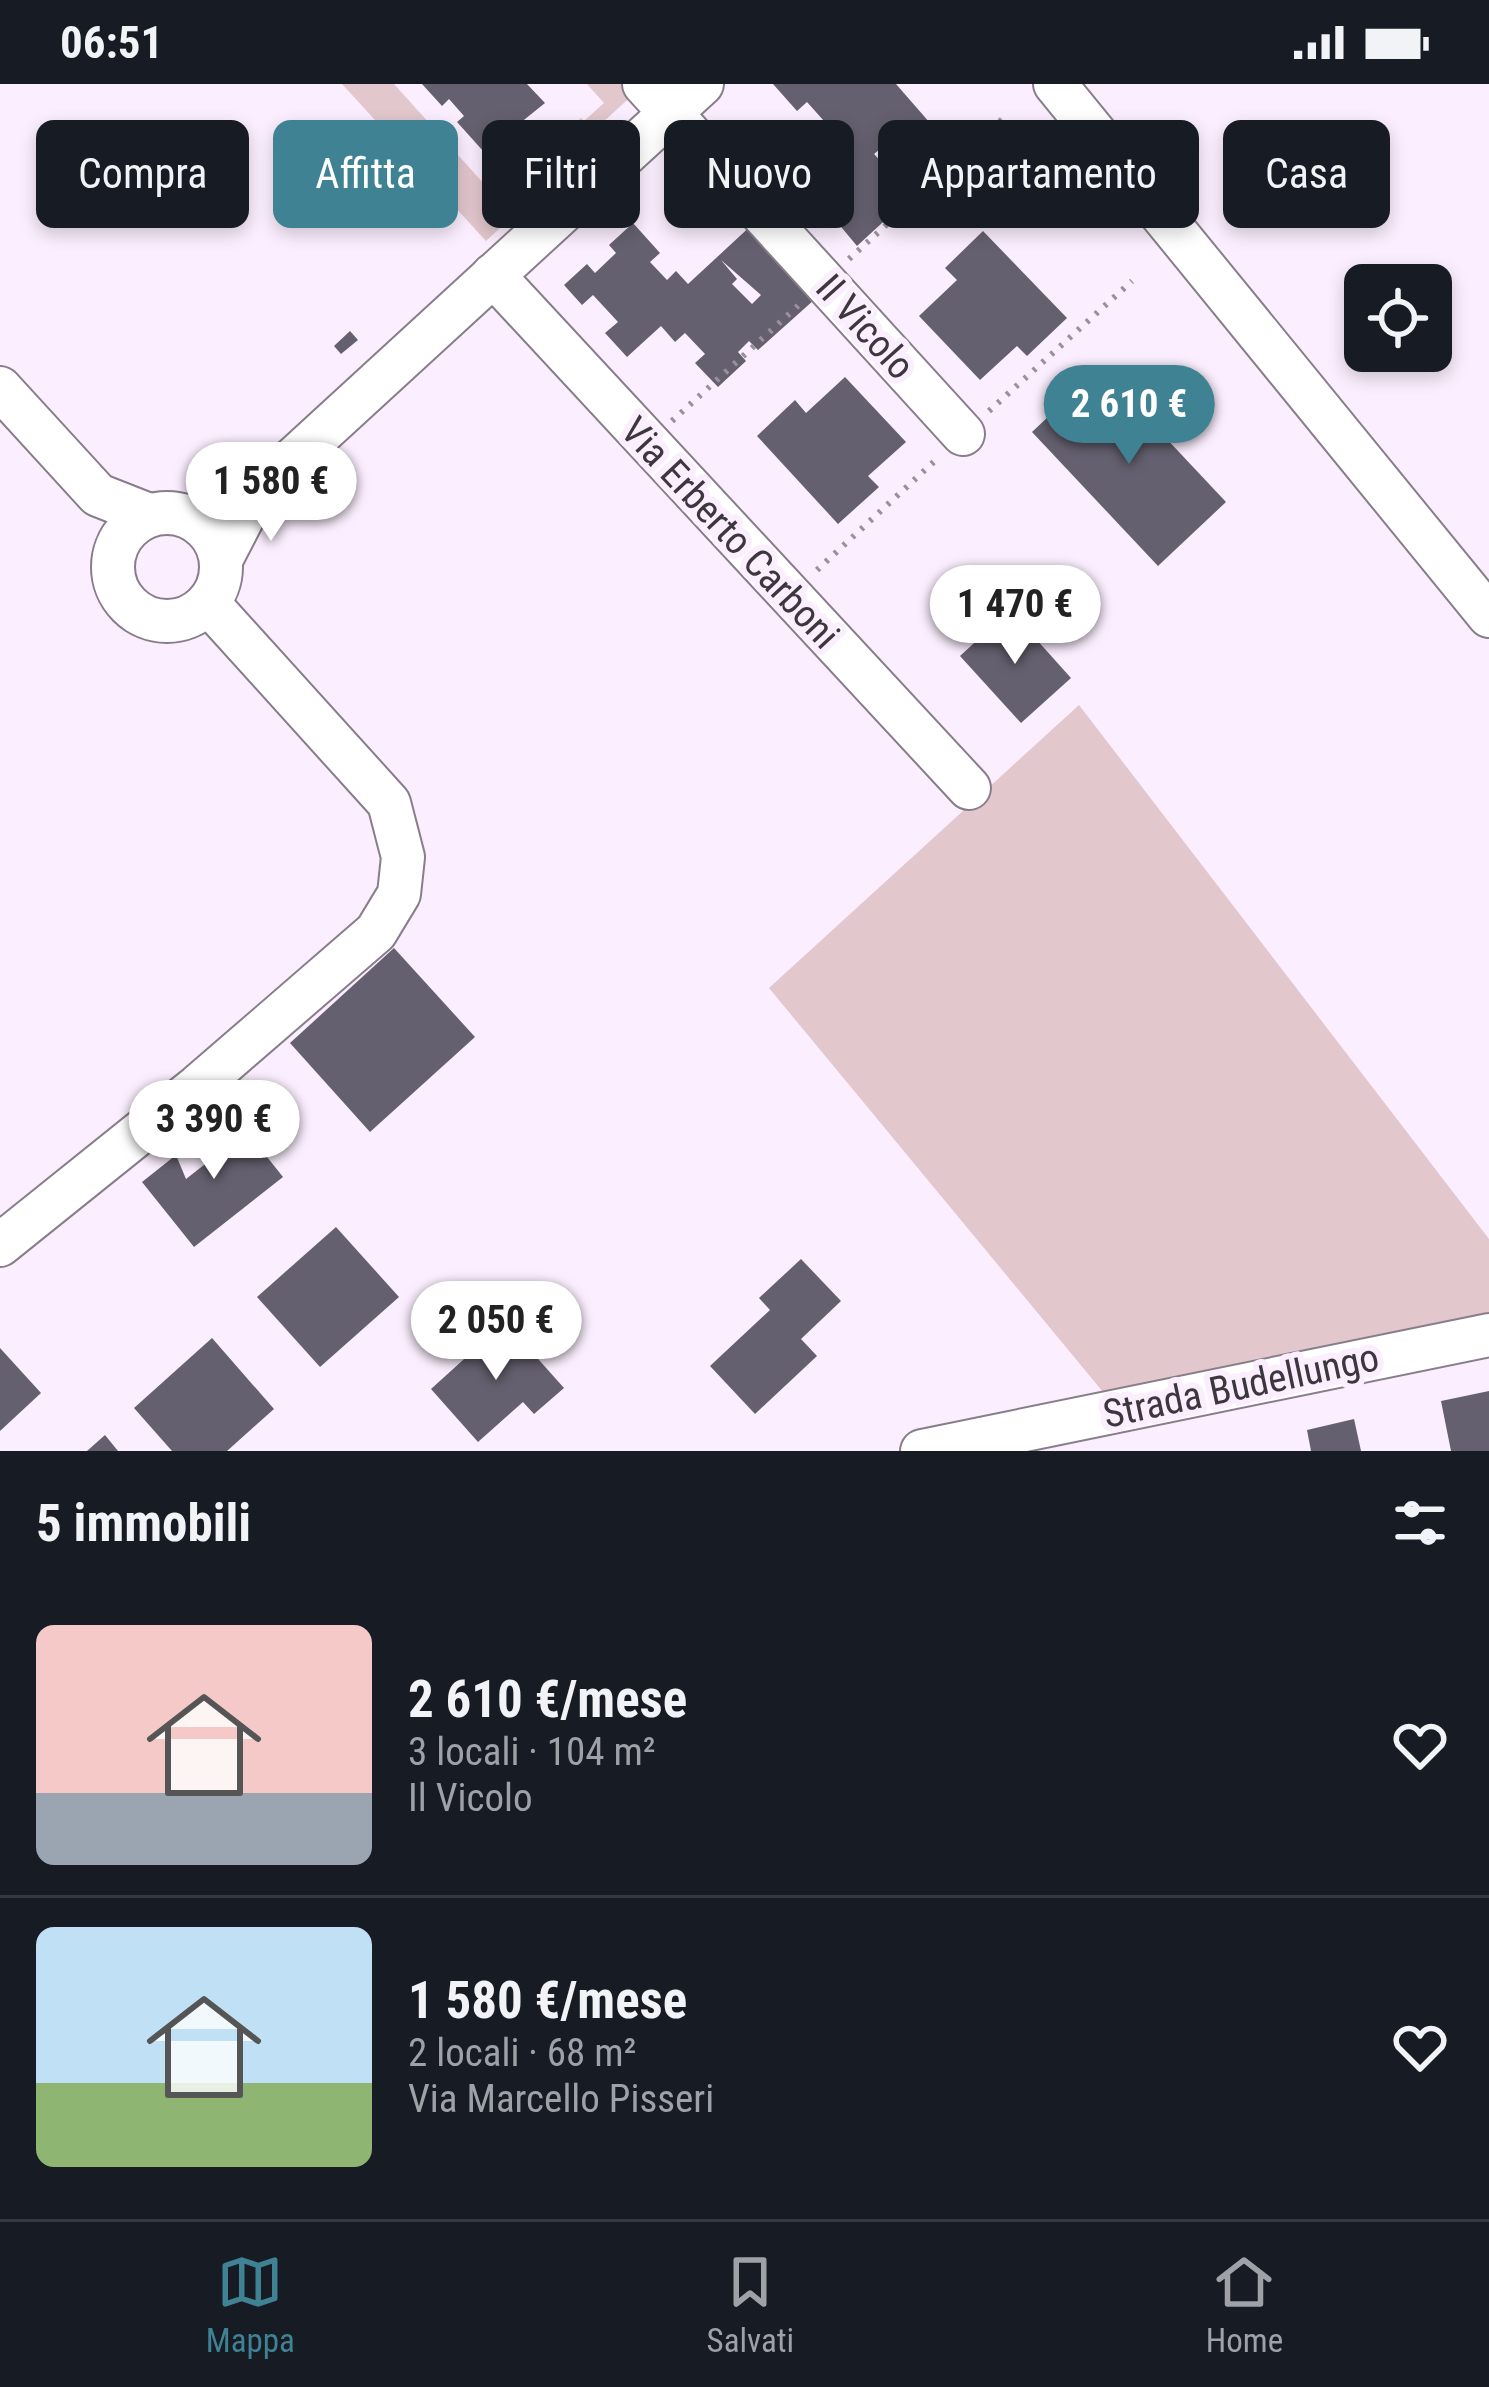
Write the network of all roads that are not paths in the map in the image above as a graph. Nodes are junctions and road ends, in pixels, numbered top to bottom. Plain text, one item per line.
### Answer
1 (702, 84) edge
2 (1055, 84) edge
3 (657, 99) edge
4 (493, 275) junction
5 (0, 388) edge
6 (963, 434) dead end
7 (255, 494) junction
8 (98, 495) junction
9 (167, 515) junction
10 (114, 555) junction
11 (221, 560) junction
12 (208, 603) junction
13 (1489, 616) edge
14 (969, 788) dead end
15 (0, 1245) edge
16 (1489, 1335) edge
17 (922, 1451) edge

1 - 3 street
2 - 13 street
3 - 4 street
3 - 6 street, Il Vicolo
4 - 7 street
4 - 14 street, Via Erberto Carboni
5 - 8 street
7 - 9 street
7 - 11 street
8 - 9 street
8 - 10 street
9 - 10 street
9 - 11 street
10 - 12 street
11 - 12 street
12 - 15 street
16 - 17 street, Strada Budellungo

